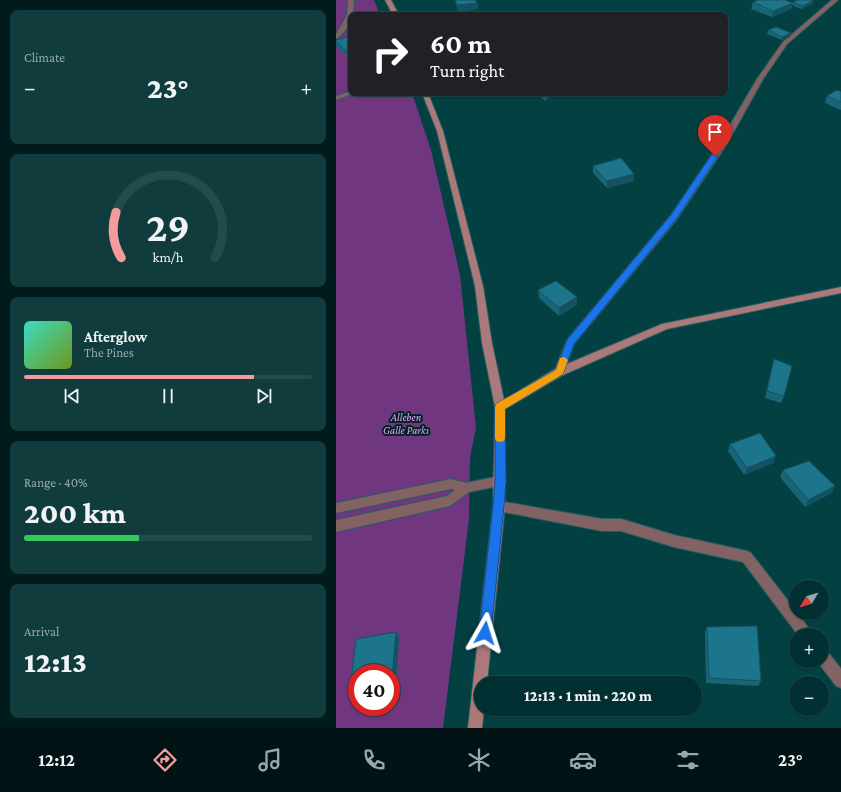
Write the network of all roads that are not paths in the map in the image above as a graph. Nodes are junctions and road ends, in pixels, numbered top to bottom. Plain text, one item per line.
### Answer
1 (351, 0) edge
2 (388, 0) edge
3 (835, 0) edge
4 (351, 12) edge
5 (394, 12) edge
6 (348, 20) edge
7 (336, 36) edge
8 (348, 94) edge
9 (426, 96) edge
10 (336, 98) edge
11 (841, 290) edge
12 (559, 372) junction
13 (500, 407) junction
14 (500, 481) junction
15 (466, 488) junction
16 (499, 506) junction
17 (336, 508) edge
18 (336, 526) edge
19 (801, 628) edge
20 (829, 665) edge
21 (841, 681) edge
22 (475, 728) edge

1 - 4 street
2 - 5 street
3 - 12 street
6 - 7 street
8 - 10 street
9 - 13 street
11 - 12 street
12 - 13 street
13 - 14 street
14 - 15 street
14 - 16 street
15 - 17 street
15 - 18 street
16 - 19 street
16 - 22 street
20 - 21 street

